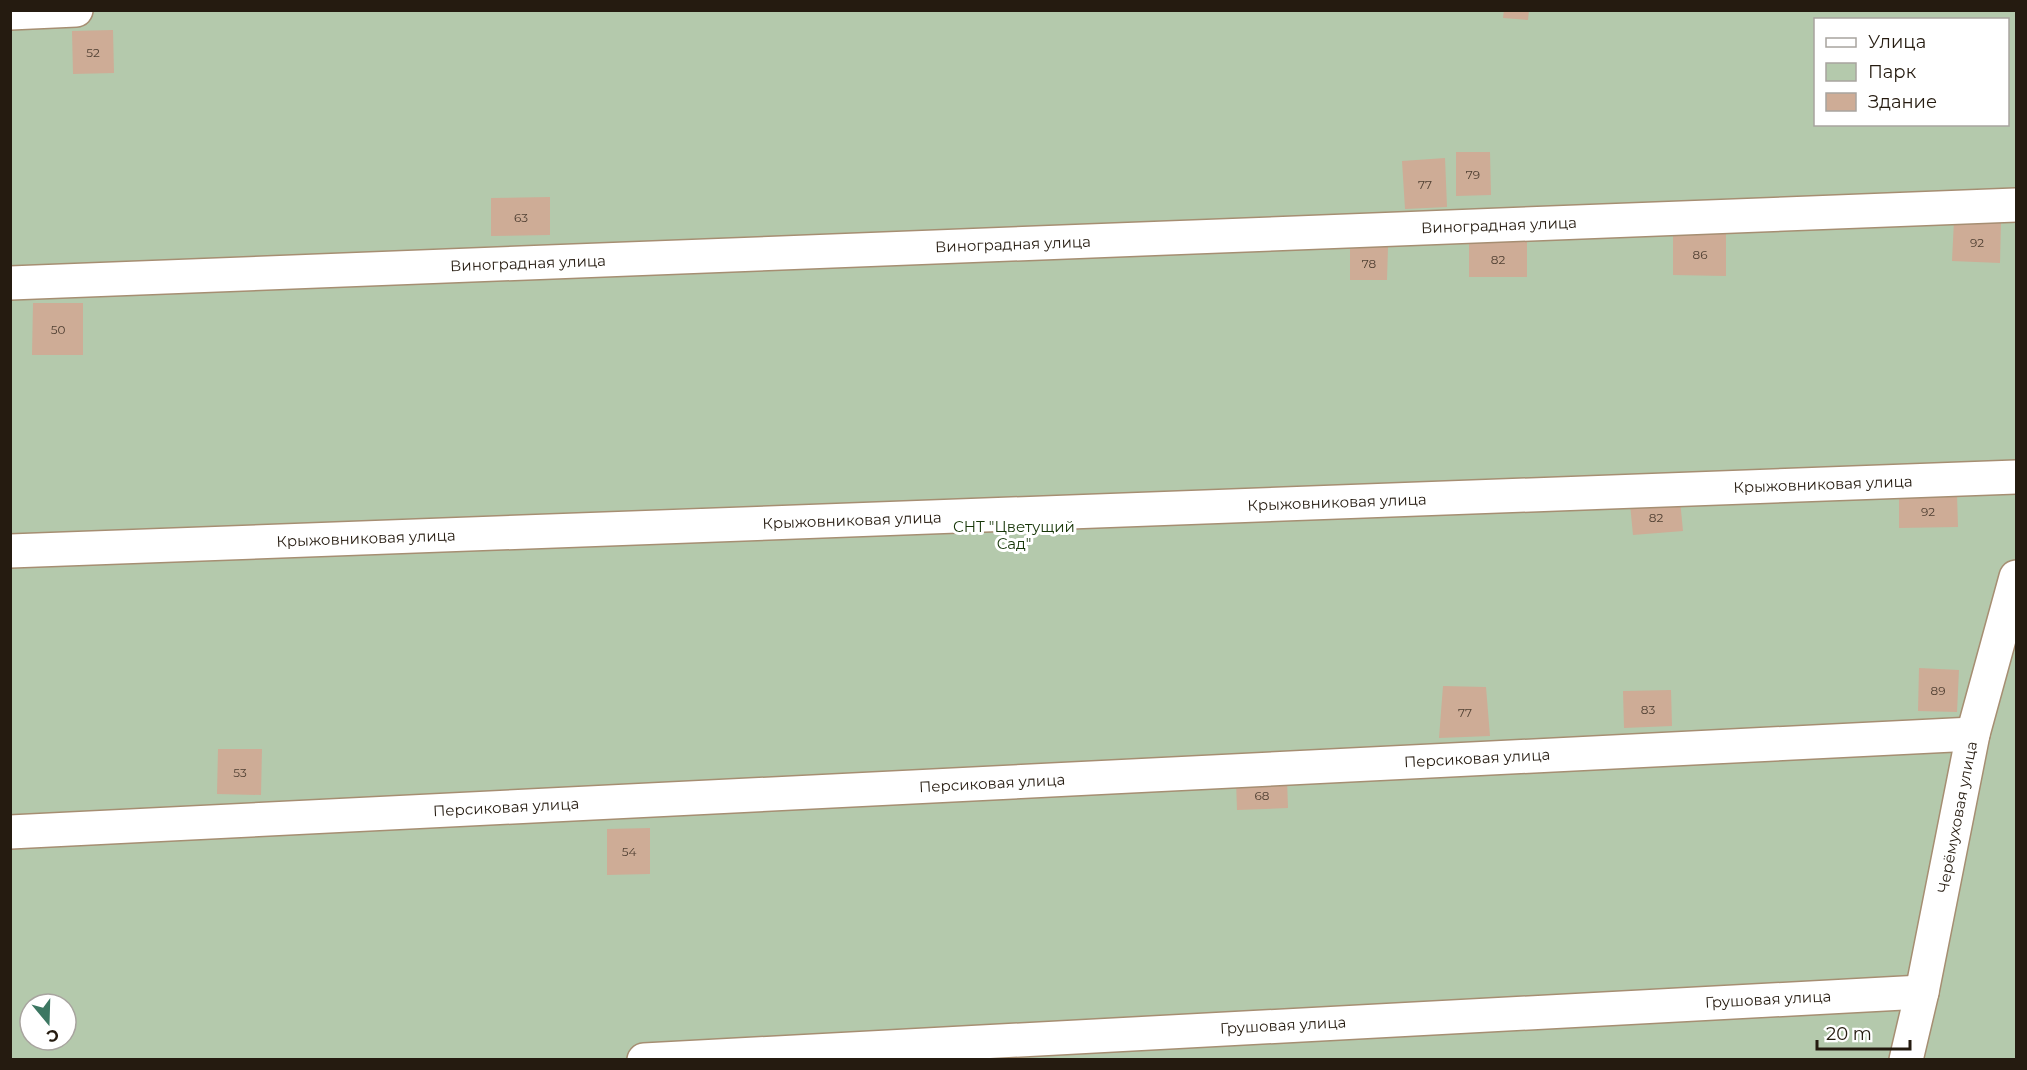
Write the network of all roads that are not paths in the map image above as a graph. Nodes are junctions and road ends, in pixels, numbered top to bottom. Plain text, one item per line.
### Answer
1 (76, 10) edge
2 (10, 13) edge
3 (2016, 205) edge
4 (10, 283) edge
5 (2016, 477) edge
6 (10, 551) edge
7 (2016, 577) edge
8 (1973, 734) junction
9 (10, 832) edge
10 (1922, 992) junction
11 (644, 1059) edge
12 (1906, 1059) edge

1 - 2 street
3 - 4 street, Виноградная улица
5 - 6 street, Крыжовниковая улица
7 - 8 street, Черёмуховая улица
8 - 9 street, Персиковая улица
8 - 10 street, Черёмуховая улица
10 - 11 street, Грушовая улица
10 - 12 street, Черёмуховая улица

